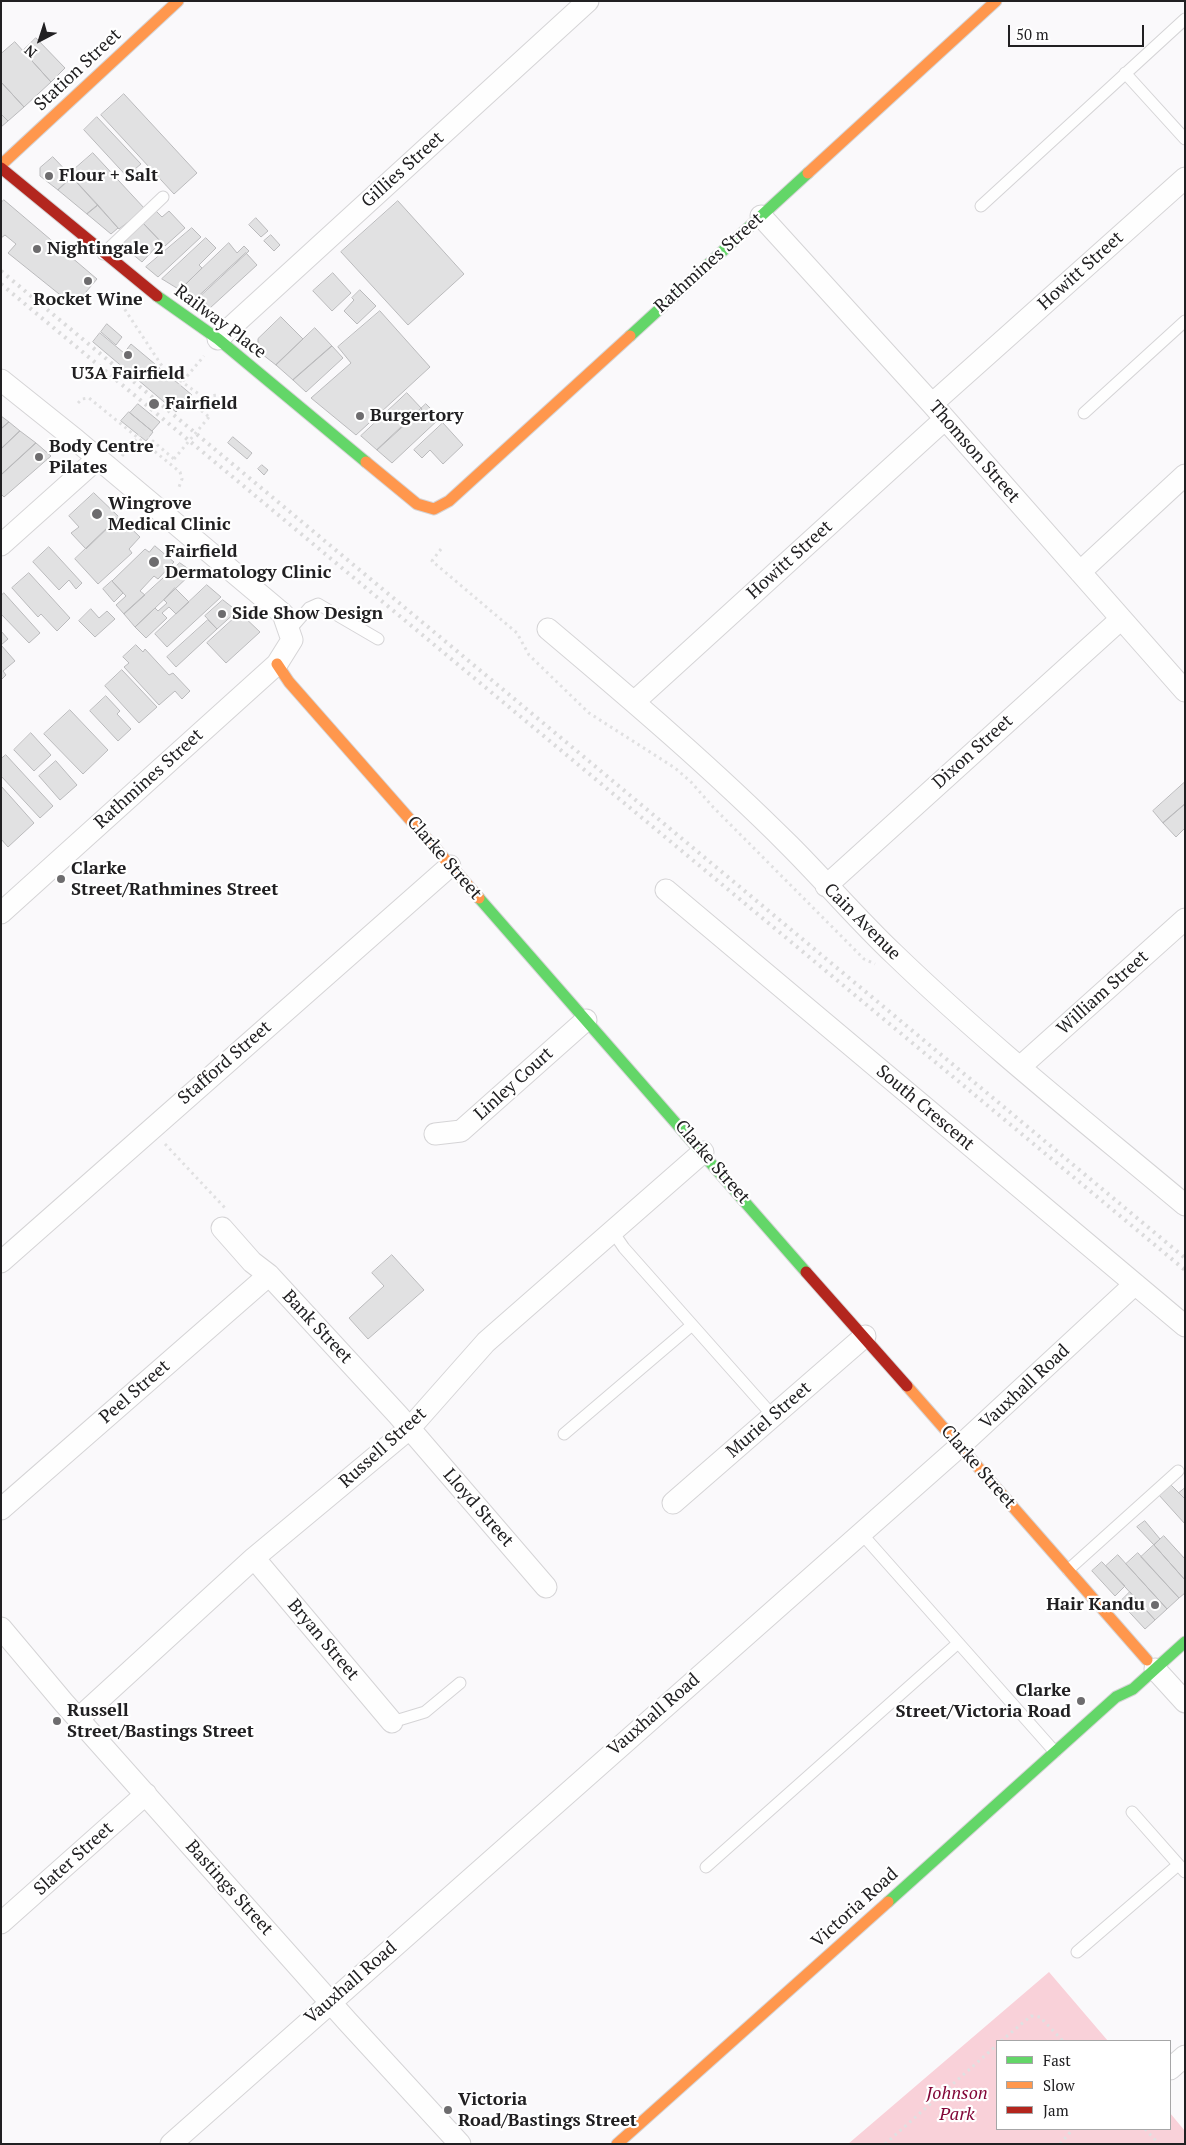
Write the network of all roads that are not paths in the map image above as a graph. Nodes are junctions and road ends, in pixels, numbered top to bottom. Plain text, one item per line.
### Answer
1 (178, 1) edge
2 (588, 1) edge
3 (996, 1) edge
4 (1185, 19) edge
5 (1126, 73) junction
6 (1185, 139) edge
7 (1, 166) edge
8 (1185, 178) edge
9 (163, 197) dead end
10 (981, 206) dead end
11 (761, 216) junction
12 (103, 254) junction
13 (1185, 321) edge
14 (212, 346) junction
15 (1, 380) edge
16 (938, 412) junction
17 (1084, 413) dead end
18 (97, 459) junction
19 (1185, 475) edge
20 (417, 504) joint
21 (1, 545) edge
22 (1080, 572) junction
23 (1121, 619) junction
24 (548, 629) dead end
25 (291, 636) junction
26 (378, 639) dead end
27 (277, 664) junction
28 (1185, 691) edge
29 (634, 702) junction
30 (450, 866) junction
31 (826, 886) junction
32 (666, 890) dead end
33 (1, 913) edge
34 (1185, 919) edge
35 (586, 1020) junction
36 (1020, 1066) junction
37 (435, 1134) dead end
38 (703, 1152) junction
39 (1185, 1205) edge
40 (225, 1220) road end
41 (613, 1232) junction
42 (1, 1262) edge
43 (269, 1275) junction
44 (1135, 1284) junction
45 (692, 1325) junction
46 (1185, 1326) edge
47 (865, 1336) junction
48 (773, 1416) junction
49 (410, 1429) junction
50 (564, 1434) dead end
51 (960, 1446) junction
52 (1178, 1471) dead end
53 (673, 1504) dead end
54 (1, 1508) edge
55 (861, 1533) junction
56 (254, 1558) junction
57 (1068, 1570) junction
58 (546, 1587) dead end
59 (1, 1628) edge
60 (1185, 1642) edge
61 (958, 1644) junction
62 (1152, 1661) junction
63 (460, 1683) dead end
64 (1185, 1702) edge
65 (78, 1719) junction
66 (392, 1722) joint
67 (1055, 1752) junction
68 (146, 1794) junction
69 (1132, 1812) dead end
70 (706, 1867) dead end
71 (1181, 1868) edge
72 (1, 1923) edge
73 (1077, 1952) dead end
74 (330, 2002) junction
75 (1185, 2056) edge
76 (1171, 2068) edge
77 (171, 2144) edge
78 (460, 2144) edge
79 (617, 2144) edge

1 - 7 street, Station Street
2 - 14 street, Gillies Street
3 - 11 street, Rathmines Street
4 - 5 lane
5 - 6 lane
5 - 10 lane
7 - 12 street, Railway Place
8 - 16 street, Howitt Street
9 - 12 lane
11 - 16 street, Thomson Street
11 - 20 street, Rathmines Street
12 - 14 street, Railway Place
13 - 17 lane
14 - 20 street, Railway Place
15 - 18 street
16 - 22 street, Thomson Street
16 - 29 street, Howitt Street
18 - 21 street
18 - 25 street
19 - 22 street
22 - 23 street, Thomson Street
23 - 28 street, Thomson Street
23 - 31 street, Dixon Street
24 - 29 street, Cain Avenue
25 - 26 lane
25 - 27 street, Rathmines Street
27 - 30 street, Clarke Street
27 - 33 street, Rathmines Street
29 - 31 street, Cain Avenue
30 - 35 street, Clarke Street
30 - 42 street, Stafford Street
31 - 36 street, Cain Avenue
32 - 44 street, South Crescent
34 - 36 street, William Street
35 - 37 street, Linley Court
35 - 38 street, Clarke Street
36 - 39 street, Cain Avenue
38 - 41 street, Russell Street
38 - 47 street, Clarke Street
40 - 43 street, Bank Street
41 - 45 lane
41 - 49 street, Russell Street
43 - 49 street, Bank Street
43 - 54 street, Peel Street
44 - 46 street, South Crescent
44 - 51 street, Vauxhall Road
45 - 48 lane
45 - 50 lane
47 - 48 street, Muriel Street
47 - 51 street, Clarke Street
48 - 53 street, Muriel Street
49 - 56 street, Russell Street
49 - 58 street, Lloyd Street
51 - 55 street, Vauxhall Road
51 - 57 street, Clarke Street
52 - 57 lane
55 - 61 lane
55 - 74 street, Vauxhall Road
56 - 65 street, Russell Street
56 - 66 street, Bryan Street
57 - 62 street, Clarke Street
59 - 65 street, Bastings Street
60 - 62 street, Victoria Road
61 - 67 lane
61 - 70 lane
62 - 64 street, Clarke Street
62 - 67 street, Victoria Road
63 - 66 lane
65 - 68 street, Bastings Street
67 - 79 street, Victoria Road
68 - 72 street, Slater Street
68 - 74 street, Bastings Street
69 - 71 lane
71 - 73 lane
74 - 77 street, Vauxhall Road
74 - 78 street, Bastings Street
75 - 76 street

